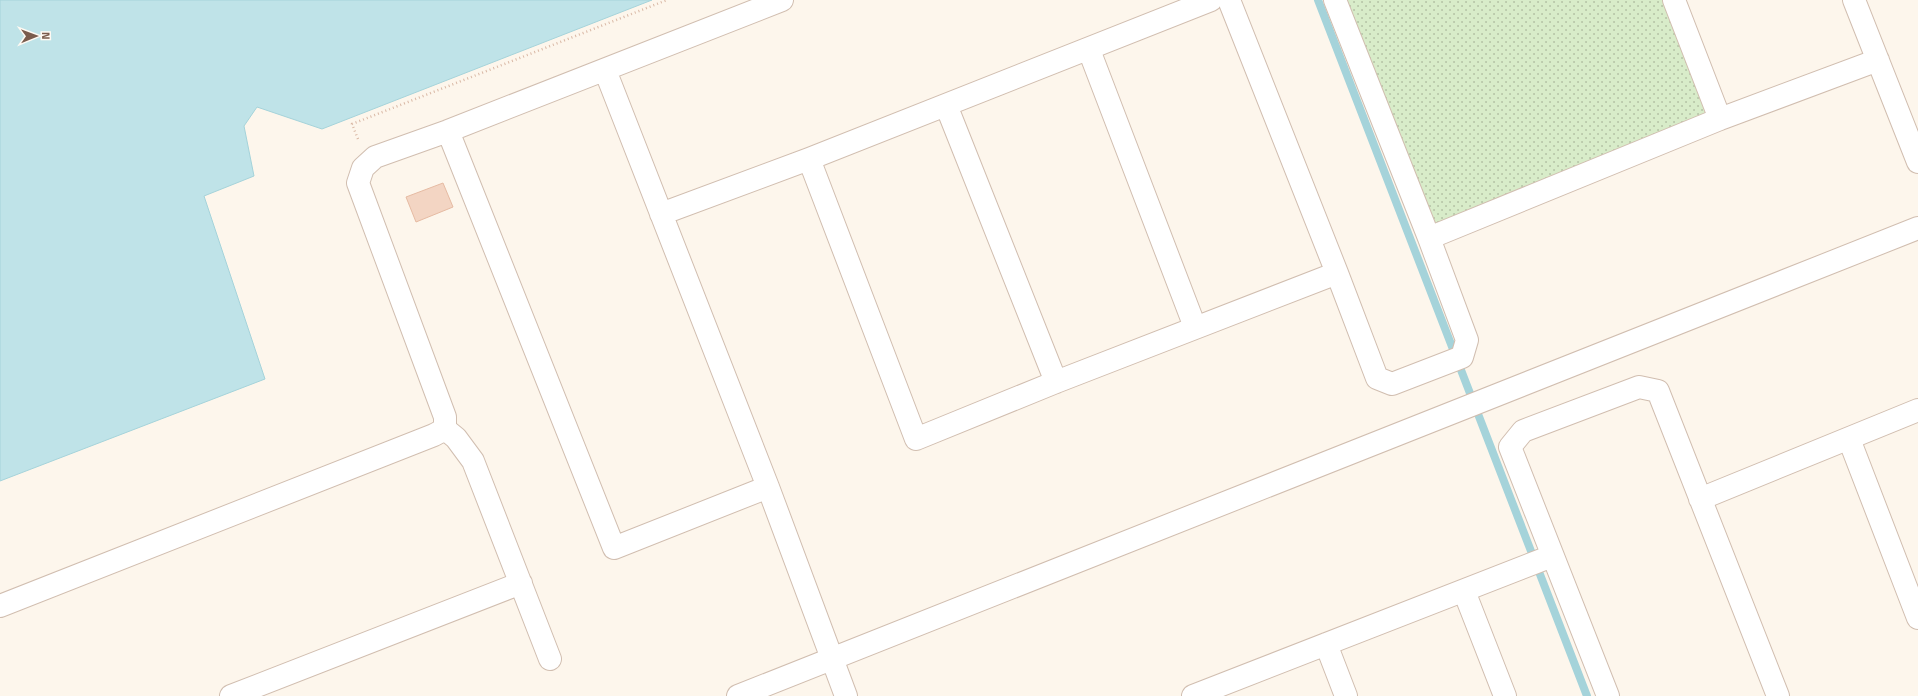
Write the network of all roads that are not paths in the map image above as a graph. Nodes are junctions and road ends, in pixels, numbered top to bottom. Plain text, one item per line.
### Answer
1 (782, 0) edge
2 (1211, 0) edge
3 (1229, 0) edge
4 (1335, 0) edge
5 (1674, 0) edge
6 (1854, 0) edge
7 (1089, 50) junction
8 (1878, 60) junction
9 (605, 70) junction
10 (946, 105) junction
11 (1720, 119) junction
12 (448, 131) junction
13 (809, 159) junction
14 (1918, 162) edge
15 (661, 214) junction
16 (1918, 228) edge
17 (1429, 238) junction
18 (1337, 273) junction
19 (1195, 328) junction
20 (1056, 382) junction
21 (1918, 410) edge
22 (445, 429) junction
23 (1849, 439) junction
24 (768, 487) junction
25 (1700, 499) junction
26 (1552, 556) junction
27 (521, 583) junction
28 (1464, 590) junction
29 (0, 606) edge
30 (1918, 618) edge
31 (1326, 644) junction
32 (550, 659) dead end
33 (831, 659) junction
34 (231, 696) edge
35 (738, 696) edge
36 (846, 696) edge
37 (1193, 696) edge
38 (1346, 696) edge
39 (1504, 696) edge
40 (1608, 696) edge
41 (1778, 696) edge

1 - 9 street
2 - 7 street
3 - 18 street
4 - 17 street
5 - 11 street
6 - 8 street
7 - 10 street
7 - 19 street
8 - 11 street
8 - 14 street
9 - 12 street
9 - 15 street
10 - 13 street
10 - 20 street
11 - 17 street
12 - 22 street
12 - 24 street
13 - 15 street
13 - 20 street
15 - 24 street
16 - 33 street
17 - 18 street
18 - 19 street
19 - 20 street
21 - 23 street
22 - 27 street
22 - 29 street
23 - 25 street
23 - 30 street
24 - 33 street
25 - 26 street
25 - 41 street
26 - 28 street
26 - 40 street
27 - 32 street
27 - 34 street
28 - 31 street
28 - 39 street
31 - 37 street
31 - 38 street
33 - 35 street
33 - 36 street

